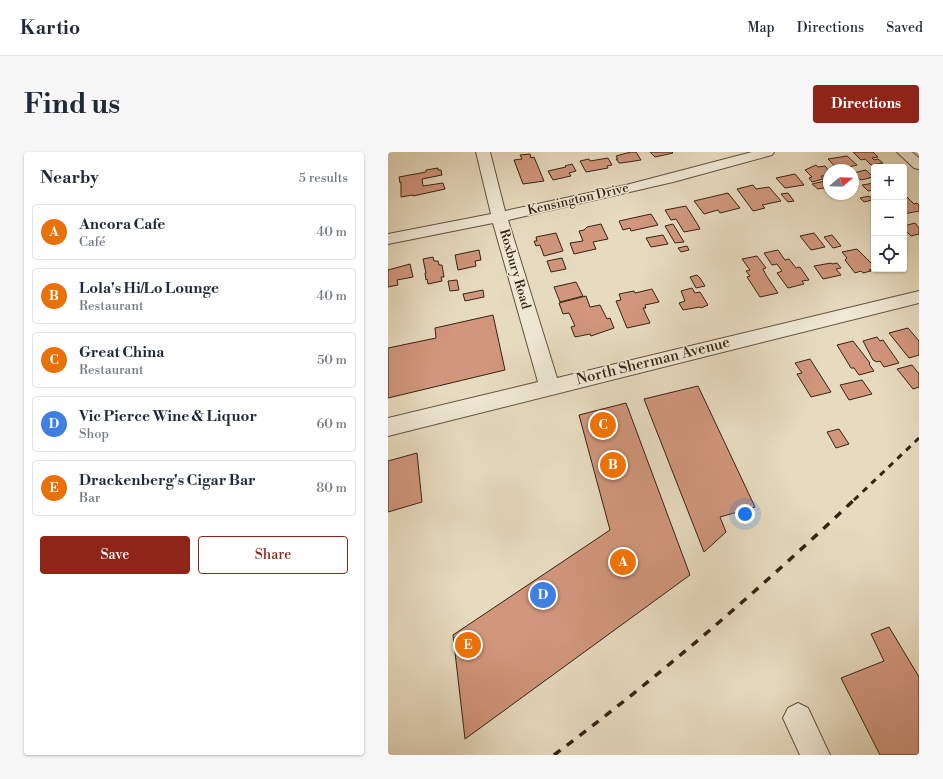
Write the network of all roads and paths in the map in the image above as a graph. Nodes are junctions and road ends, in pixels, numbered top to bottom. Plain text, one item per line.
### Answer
1 (483, 152) edge
2 (767, 152) edge
3 (904, 152) edge
4 (919, 165) edge
5 (499, 217) junction
6 (388, 239) edge
7 (919, 296) edge
8 (549, 386) junction
9 (388, 427) edge
10 (798, 718) dead end
11 (815, 755) edge

1 - 5 street, Roxbury Road
2 - 5 street, Kensington Drive
3 - 4 street
5 - 6 street, Kensington Drive
5 - 8 street, Roxbury Road
7 - 8 street, North Sherman Avenue
8 - 9 street, North Sherman Avenue
10 - 11 street

